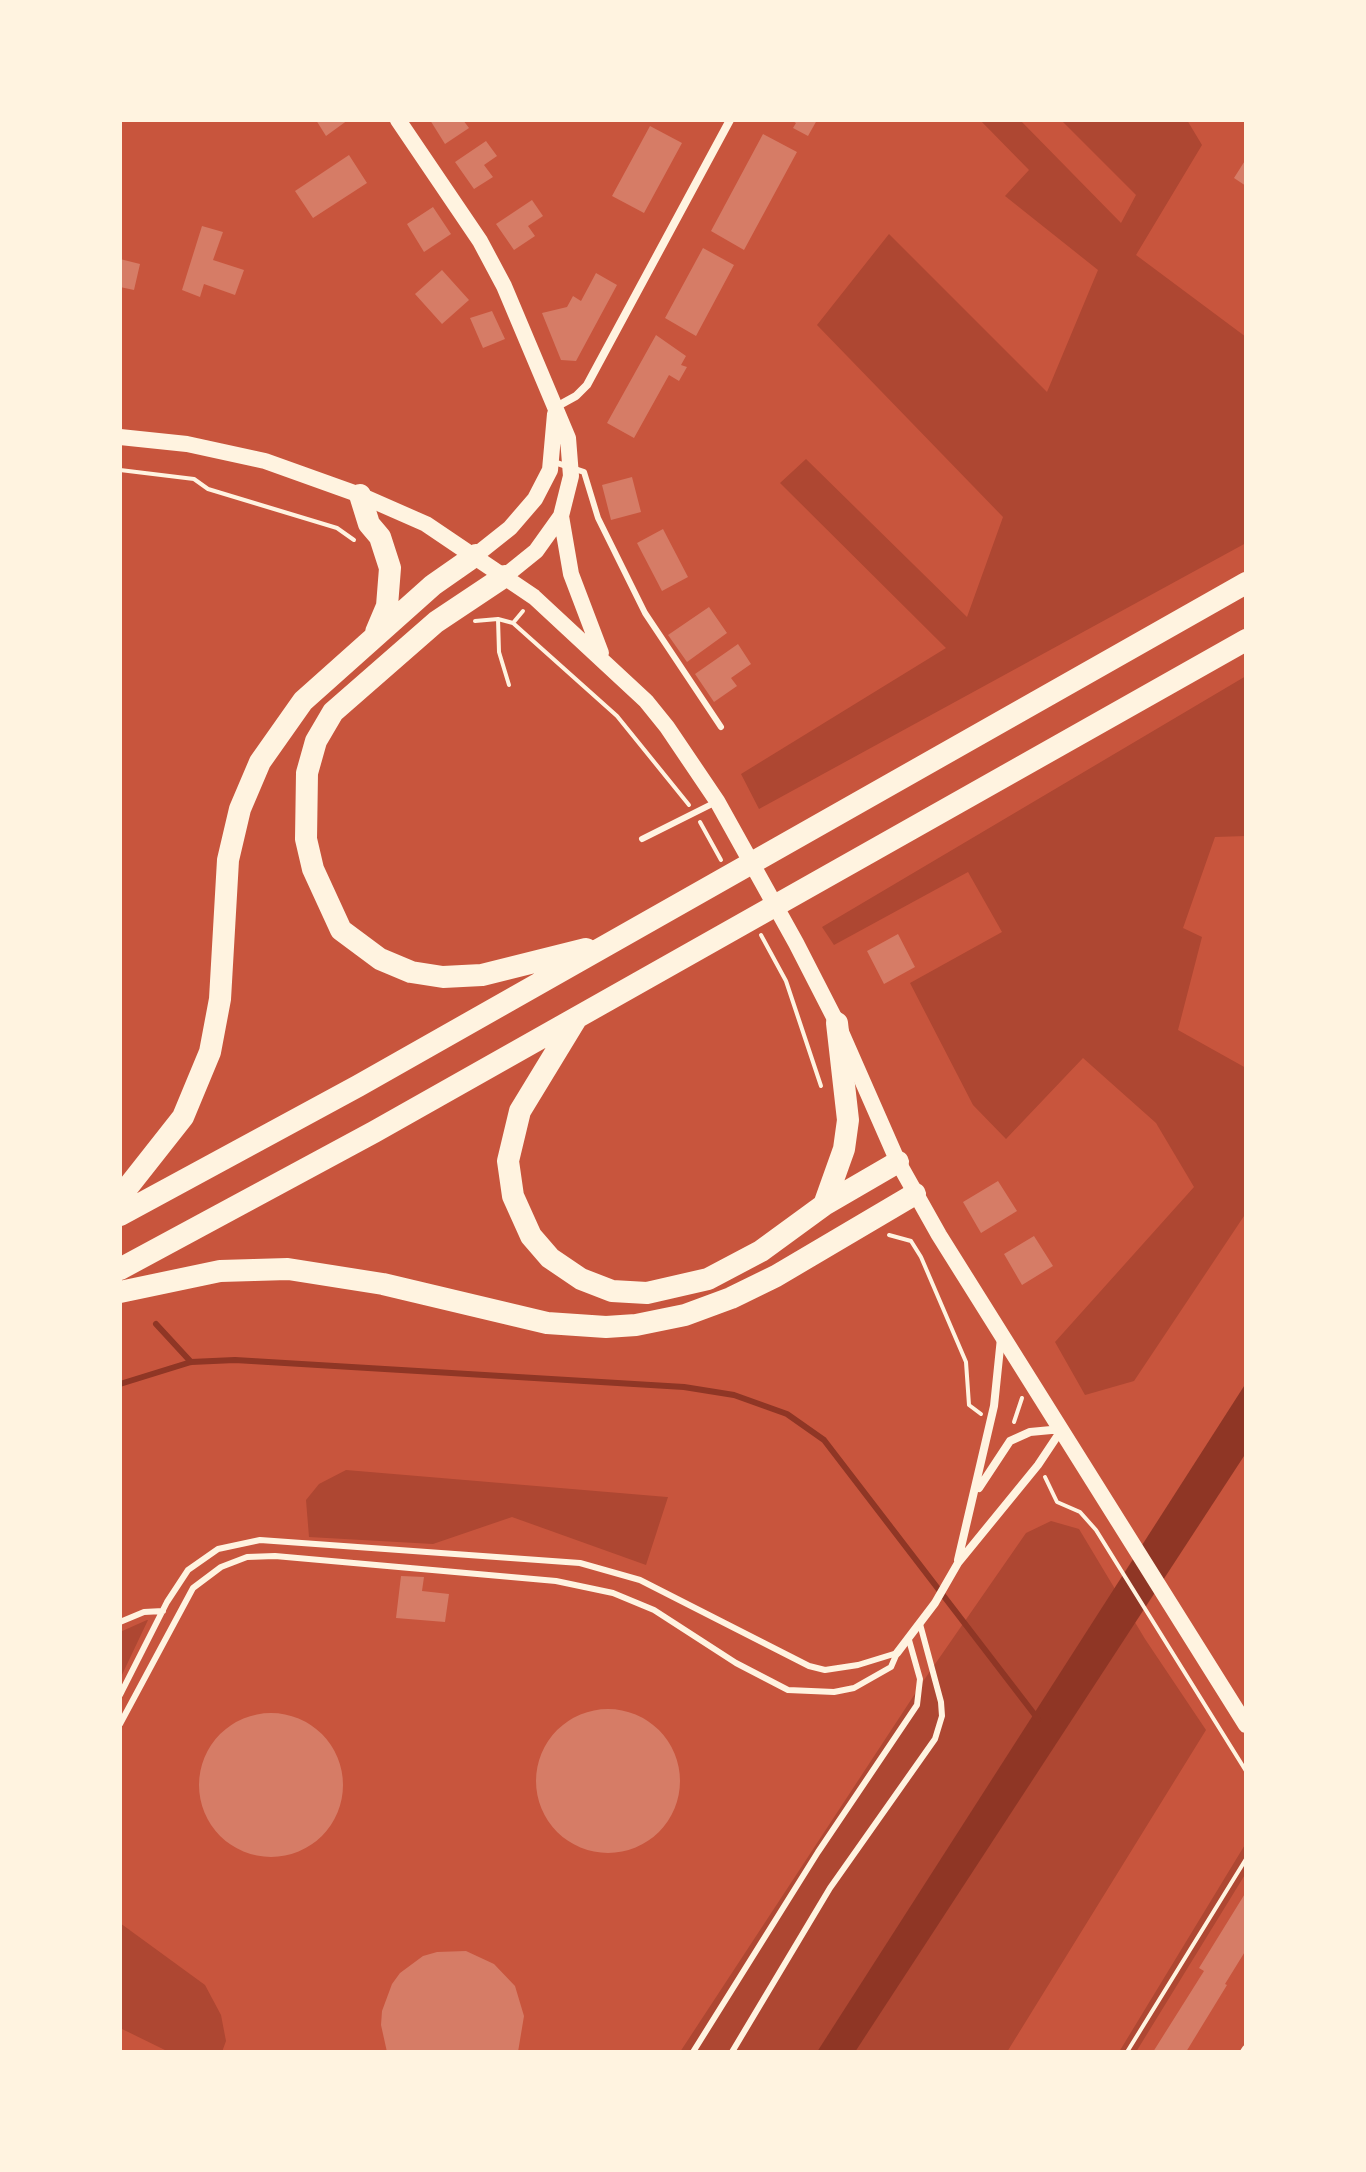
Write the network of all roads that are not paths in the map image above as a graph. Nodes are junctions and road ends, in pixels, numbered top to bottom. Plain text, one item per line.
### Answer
1 (398, 120) edge
2 (730, 120) edge
3 (556, 407) junction
4 (120, 437) edge
5 (551, 461) junction
6 (571, 466) junction
7 (360, 495) junction
8 (561, 516) junction
9 (476, 555) junction
10 (505, 576) junction
11 (1246, 583) edge
12 (375, 635) junction
13 (1246, 640) edge
14 (603, 658) junction
15 (721, 727) dead end
16 (717, 801) junction
17 (642, 839) dead end
18 (618, 940) junction
19 (577, 1018) junction
20 (837, 1023) junction
21 (898, 1162) junction
22 (915, 1194) junction
23 (120, 1197) edge
24 (824, 1205) junction
25 (120, 1215) edge
26 (120, 1269) edge
27 (120, 1292) edge
28 (1002, 1334) junction
29 (1062, 1429) junction
30 (975, 1493) junction
31 (958, 1563) junction
32 (163, 1611) junction
33 (120, 1622) edge
34 (920, 1624) junction
35 (909, 1640) junction
36 (897, 1653) junction
37 (120, 1695) edge
38 (120, 1724) edge
39 (1246, 1725) edge
40 (693, 2052) edge
41 (732, 2052) edge

1 - 3 main road
2 - 3 street
3 - 5 main road
3 - 6 main road
4 - 7 main road
5 - 6 lane
5 - 9 main road
6 - 8 main road
6 - 15 lane
7 - 9 main road
7 - 12 highway
8 - 10 main road
8 - 14 main road
9 - 10 main road
9 - 12 highway
10 - 14 main road
10 - 18 highway
11 - 18 highway
12 - 23 highway
13 - 19 highway
14 - 16 main road
16 - 17 lane
16 - 20 main road
18 - 25 highway
19 - 24 highway
19 - 26 highway
20 - 21 main road
20 - 24 highway
21 - 22 main road
21 - 24 highway
22 - 27 highway
22 - 28 main road
28 - 29 main road
28 - 30 street
29 - 30 street
29 - 31 street
29 - 39 main road
30 - 31 street
31 - 34 street
32 - 33 lane
32 - 36 lane
32 - 37 lane
34 - 35 street
34 - 41 lane
35 - 36 street
35 - 40 lane
36 - 38 lane

